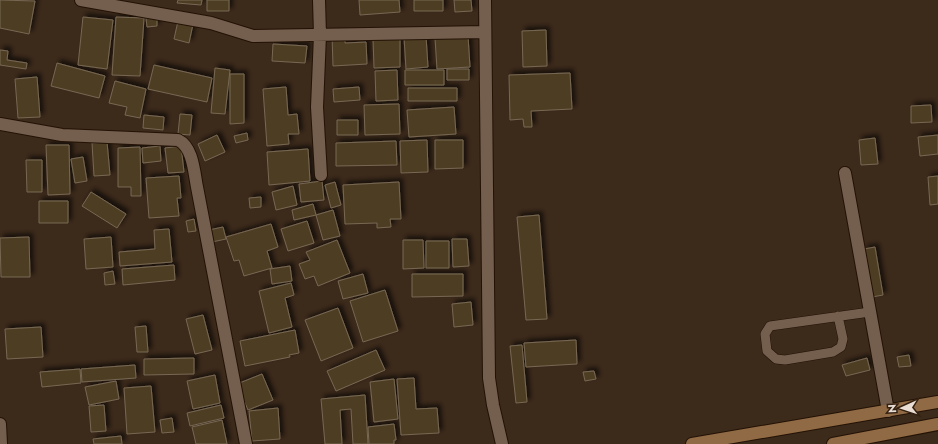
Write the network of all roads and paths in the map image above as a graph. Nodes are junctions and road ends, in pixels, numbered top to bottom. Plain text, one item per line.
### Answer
1 (81, 0) edge
2 (319, 0) edge
3 (485, 0) edge
4 (486, 32) junction
5 (320, 35) junction
6 (0, 124) edge
7 (846, 173) dead end
8 (322, 175) dead end
9 (870, 312) junction
10 (838, 316) junction
11 (938, 402) edge
12 (888, 411) junction
13 (0, 424) edge
14 (938, 424) edge
15 (853, 442) edge
16 (1, 444) edge
17 (246, 444) edge
18 (502, 444) edge
19 (692, 444) edge
20 (833, 444) edge

1 - 5 street
2 - 5 street
3 - 4 street
4 - 5 street
4 - 18 street
5 - 8 street
6 - 17 street
7 - 9 street
9 - 10 lane
9 - 12 street
10 - 10 lane
11 - 12 street
12 - 19 street
13 - 16 street
14 - 15 street
15 - 20 street

